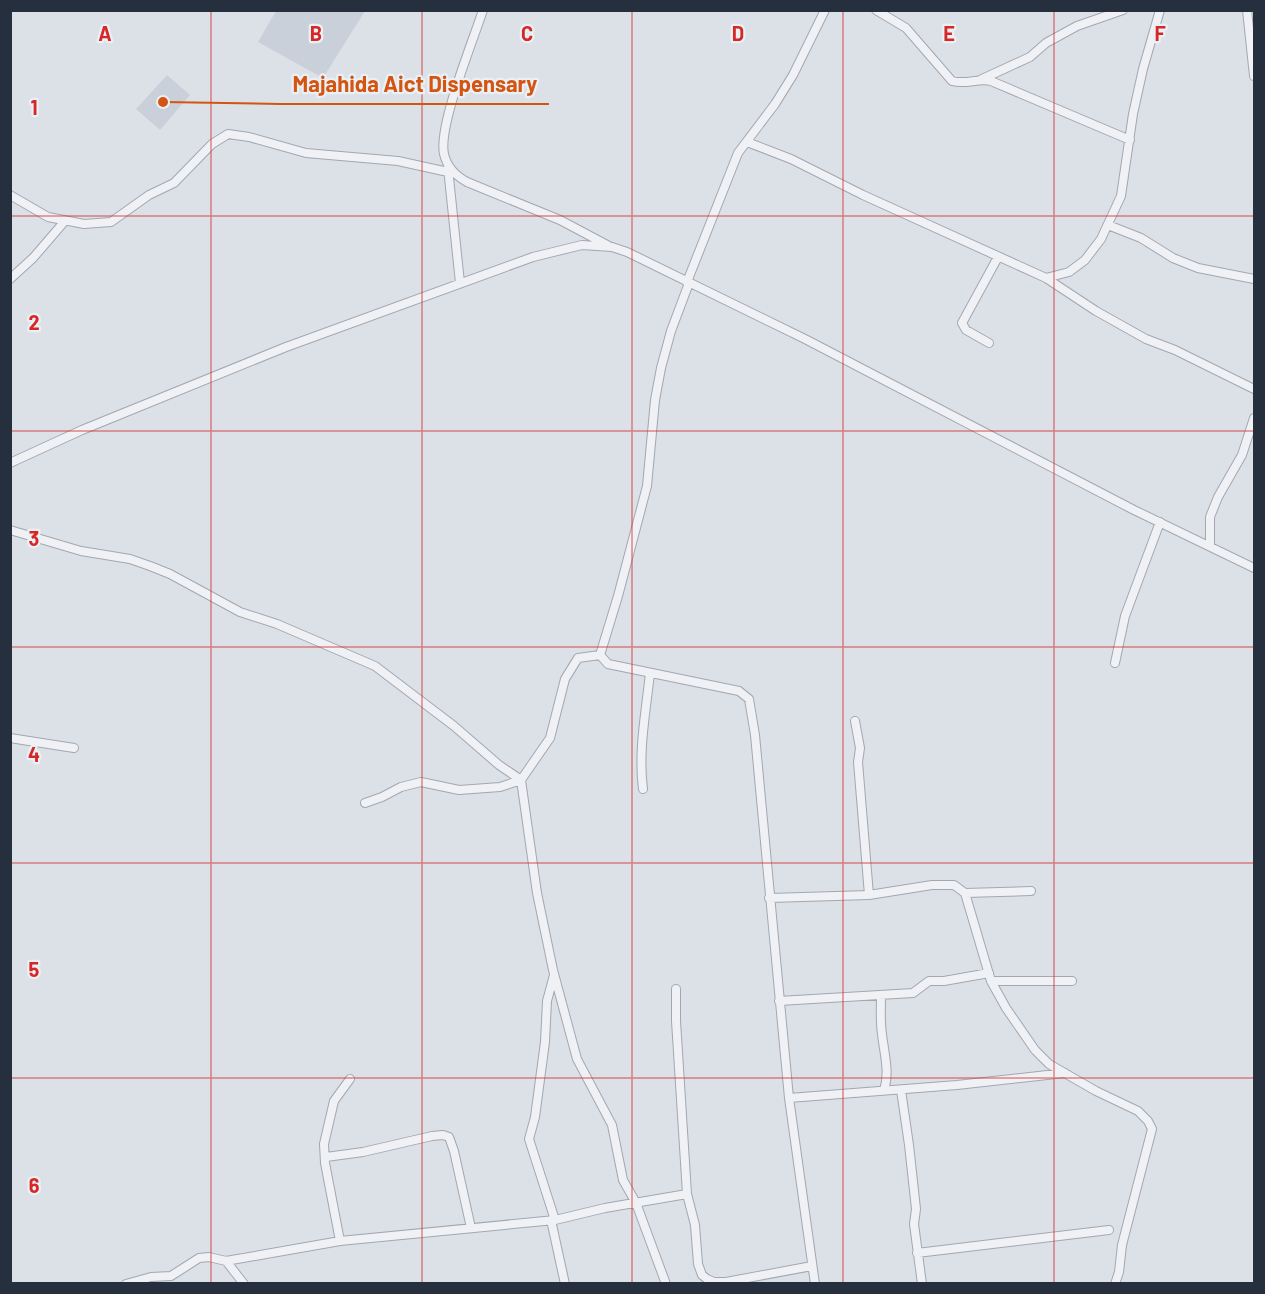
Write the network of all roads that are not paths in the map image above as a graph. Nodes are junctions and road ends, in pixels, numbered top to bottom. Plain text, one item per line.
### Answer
1 (483, 10) edge
2 (825, 10) edge
3 (876, 10) edge
4 (1123, 10) edge
5 (1160, 10) edge
6 (1247, 10) edge
7 (1254, 76) edge
8 (982, 79) junction
9 (1130, 140) junction
10 (747, 142) junction
11 (448, 168) junction
12 (10, 195) edge
13 (64, 222) junction
14 (1108, 225) junction
15 (612, 247) junction
16 (998, 257) junction
17 (1046, 278) junction
18 (10, 279) edge
19 (1254, 279) edge
20 (460, 283) junction
21 (688, 283) junction
22 (989, 343) dead end
23 (1254, 389) edge
24 (1254, 418) edge
25 (10, 463) edge
26 (1160, 522) junction
27 (10, 530) edge
28 (1210, 546) junction
29 (1254, 568) edge
30 (600, 655) junction
31 (1115, 663) dead end
32 (650, 673) junction
33 (855, 721) dead end
34 (10, 738) edge
35 (74, 748) dead end
36 (521, 780) junction
37 (643, 789) dead end
38 (365, 802) dead end
39 (1030, 891) dead end
40 (965, 893) junction
41 (869, 895) junction
42 (769, 898) junction
43 (555, 975) junction
44 (990, 977) junction
45 (1072, 981) dead end
46 (676, 989) dead end
47 (881, 996) junction
48 (779, 1001) junction
49 (1065, 1072) junction
50 (350, 1079) dead end
51 (884, 1090) junction
52 (901, 1090) junction
53 (789, 1098) junction
54 (326, 1157) junction
55 (687, 1194) junction
56 (636, 1203) junction
57 (553, 1220) junction
58 (471, 1228) junction
59 (1109, 1230) dead end
60 (340, 1241) junction
61 (917, 1253) junction
62 (226, 1261) junction
63 (812, 1266) junction
64 (126, 1284) edge
65 (244, 1284) edge
66 (565, 1284) edge
67 (666, 1284) edge
68 (815, 1284) edge
69 (922, 1284) edge
70 (1115, 1284) edge

1 - 11 street
2 - 10 street
3 - 8 street
4 - 8 street
5 - 9 street
6 - 7 street
8 - 9 street
9 - 14 street
10 - 16 street
10 - 21 street
11 - 13 street
11 - 15 street
11 - 20 street
12 - 13 street
13 - 18 street
14 - 17 street
14 - 19 street
15 - 20 street
15 - 21 street
16 - 17 street
16 - 22 street
17 - 23 street
20 - 25 street
21 - 26 street
21 - 30 street
24 - 28 street
26 - 28 street
26 - 31 street
27 - 36 street
28 - 29 street
30 - 32 street
30 - 36 street
32 - 37 street
32 - 42 street
33 - 41 street
34 - 35 street
36 - 38 street
36 - 43 street
39 - 40 street
40 - 41 street
40 - 44 street
41 - 42 street
42 - 48 street
43 - 56 street
43 - 57 street
44 - 45 street
44 - 47 street
44 - 49 street
46 - 55 street
47 - 48 street
47 - 51 street
48 - 53 street
49 - 52 street
49 - 70 street
50 - 54 street
51 - 52 street
51 - 53 street
52 - 61 street
53 - 63 street
54 - 58 street
54 - 60 street
55 - 56 street
55 - 63 street
56 - 57 street
56 - 67 street
57 - 58 street
57 - 66 street
58 - 60 street
59 - 61 street
60 - 62 street
61 - 69 street
62 - 64 street
62 - 65 street
63 - 68 street

